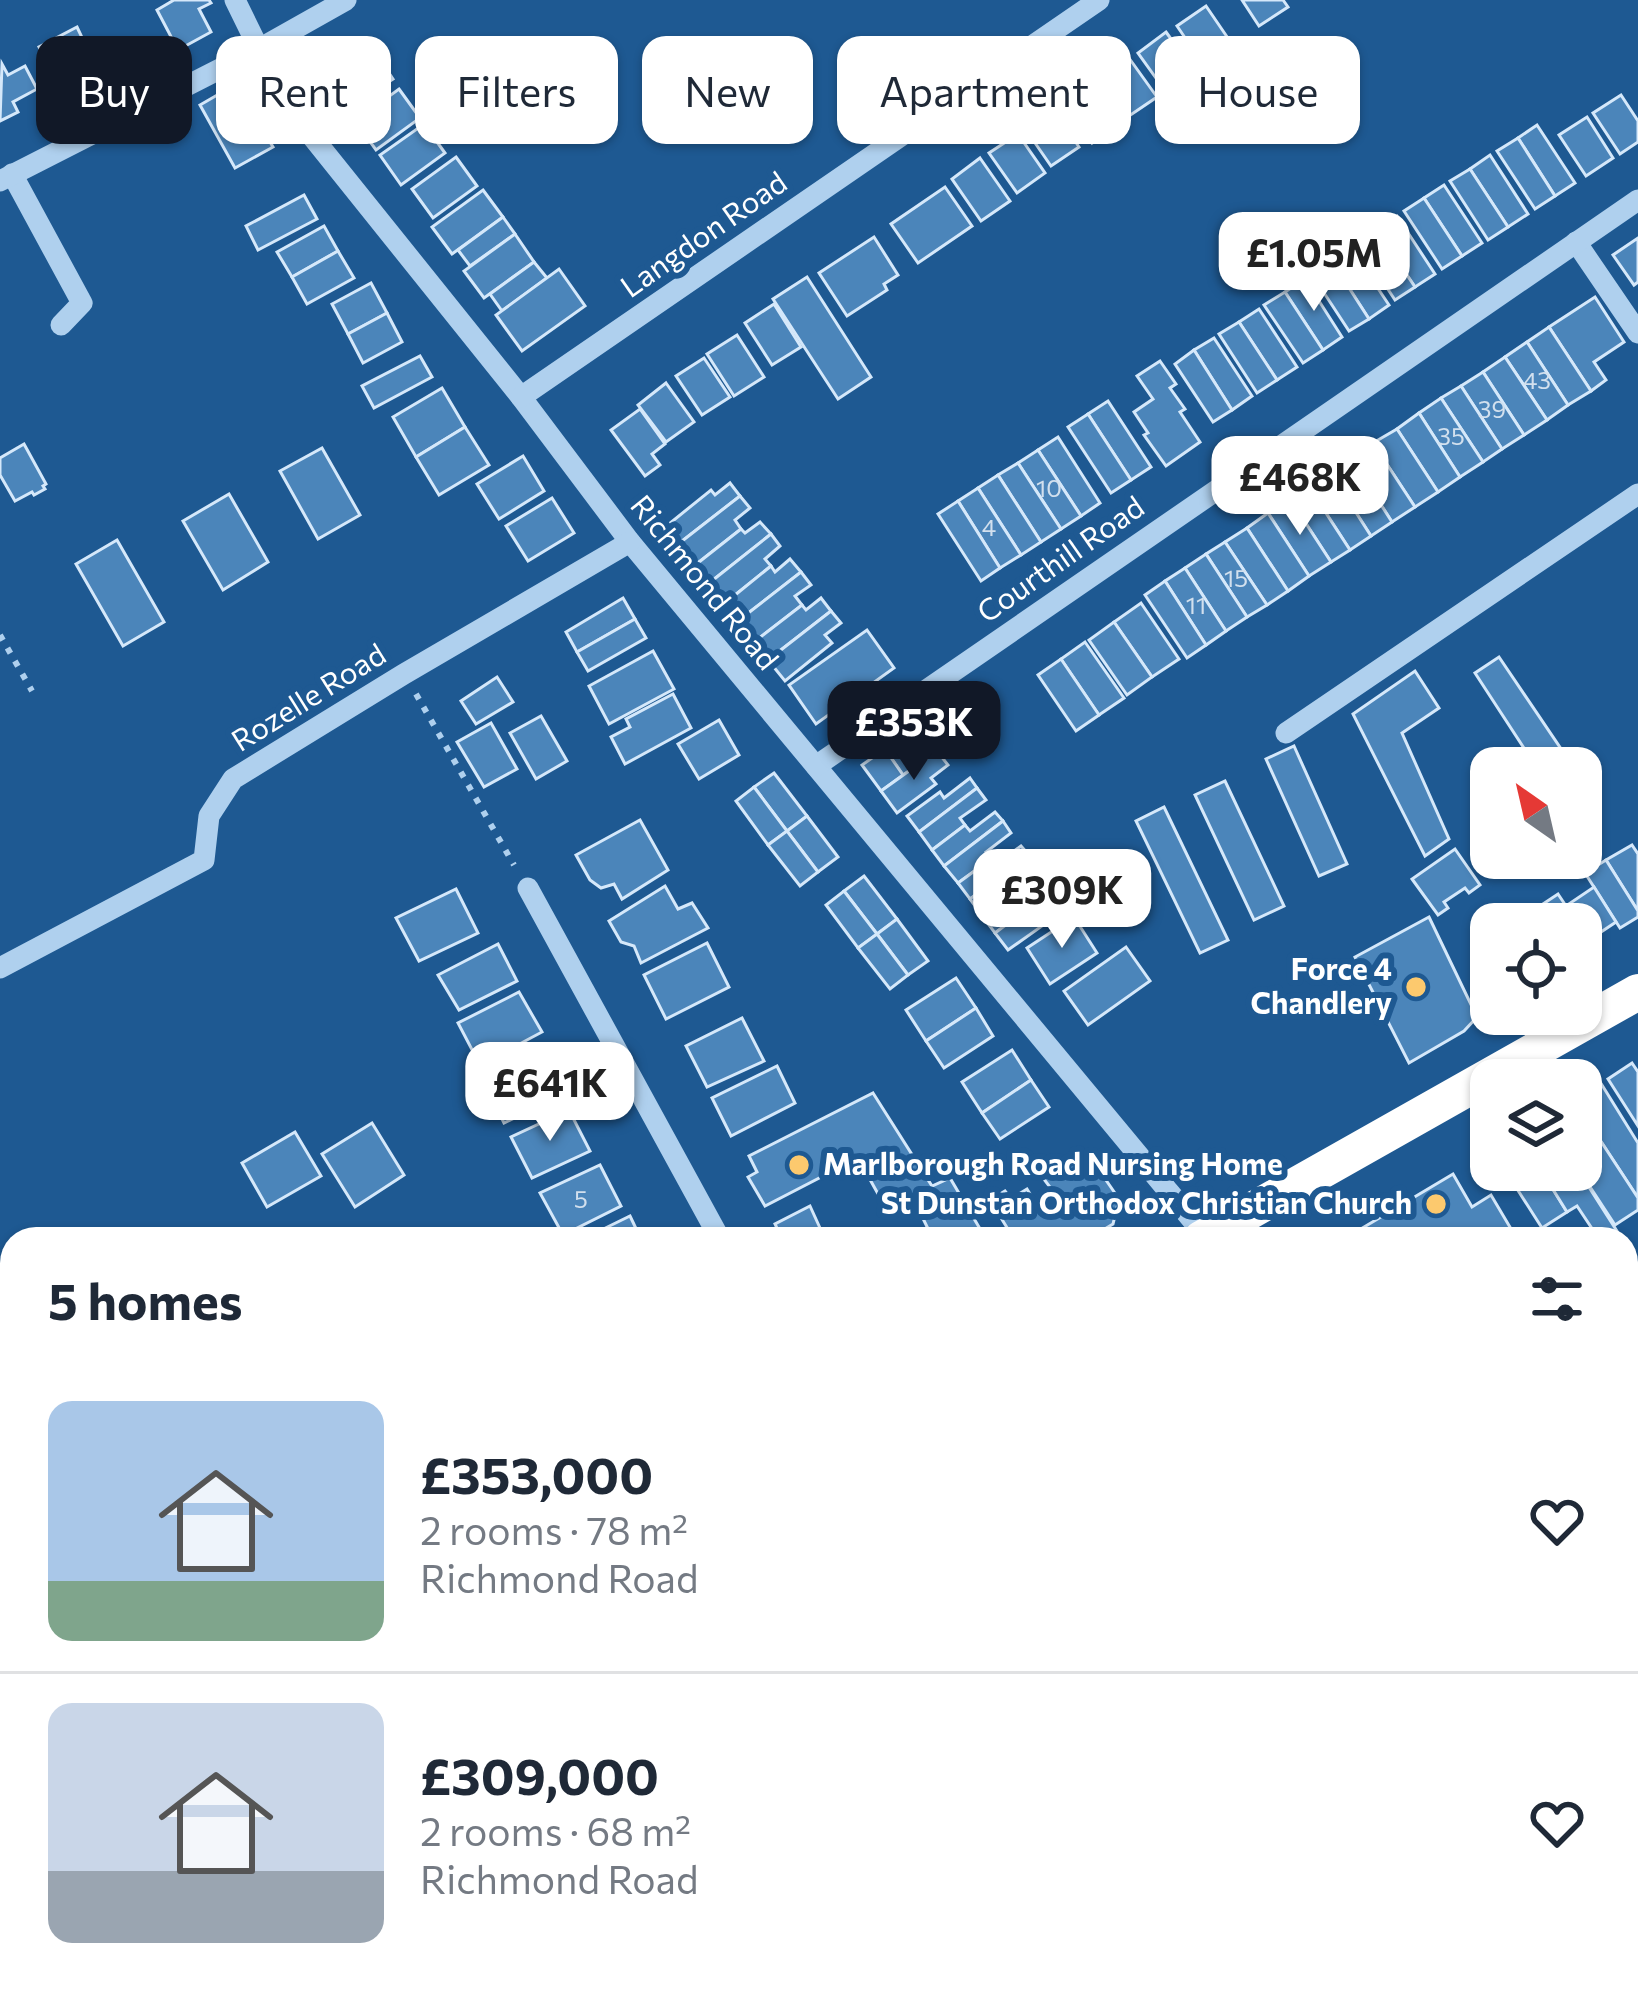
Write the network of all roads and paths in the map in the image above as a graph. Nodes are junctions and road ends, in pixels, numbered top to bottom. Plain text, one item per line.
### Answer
1 (236, 0) edge
2 (346, 0) edge
3 (1099, 0) edge
4 (253, 36) edge
5 (282, 36) edge
6 (216, 71) edge
7 (318, 144) edge
8 (6, 178) edge
9 (1638, 200) edge
10 (1576, 242) junction
11 (61, 325) dead end
12 (1638, 333) edge
13 (521, 398) junction
14 (1638, 494) edge
15 (630, 542) junction
16 (0, 634) edge
17 (404, 674) junction
18 (32, 691) dead end
19 (1286, 733) dead end
20 (816, 766) junction
21 (528, 889) joint
22 (0, 968) edge
23 (1638, 992) edge
24 (713, 1227) edge
25 (1196, 1227) edge
26 (1224, 1227) edge

1 - 4 street, Richmond Road
2 - 5 street
3 - 13 street, Langdon Road
6 - 8 street
7 - 13 street, Richmond Road
8 - 11 street
9 - 10 street, Courthill Road
10 - 12 street
10 - 20 street, Courthill Road
13 - 15 street, Richmond Road
14 - 19 street
15 - 17 street, Rozelle Road
15 - 20 street, Richmond Road
16 - 18 path
17 - 21 path
17 - 22 street, Rozelle Road
20 - 25 street, Richmond Road
21 - 24 street
23 - 26 highway

